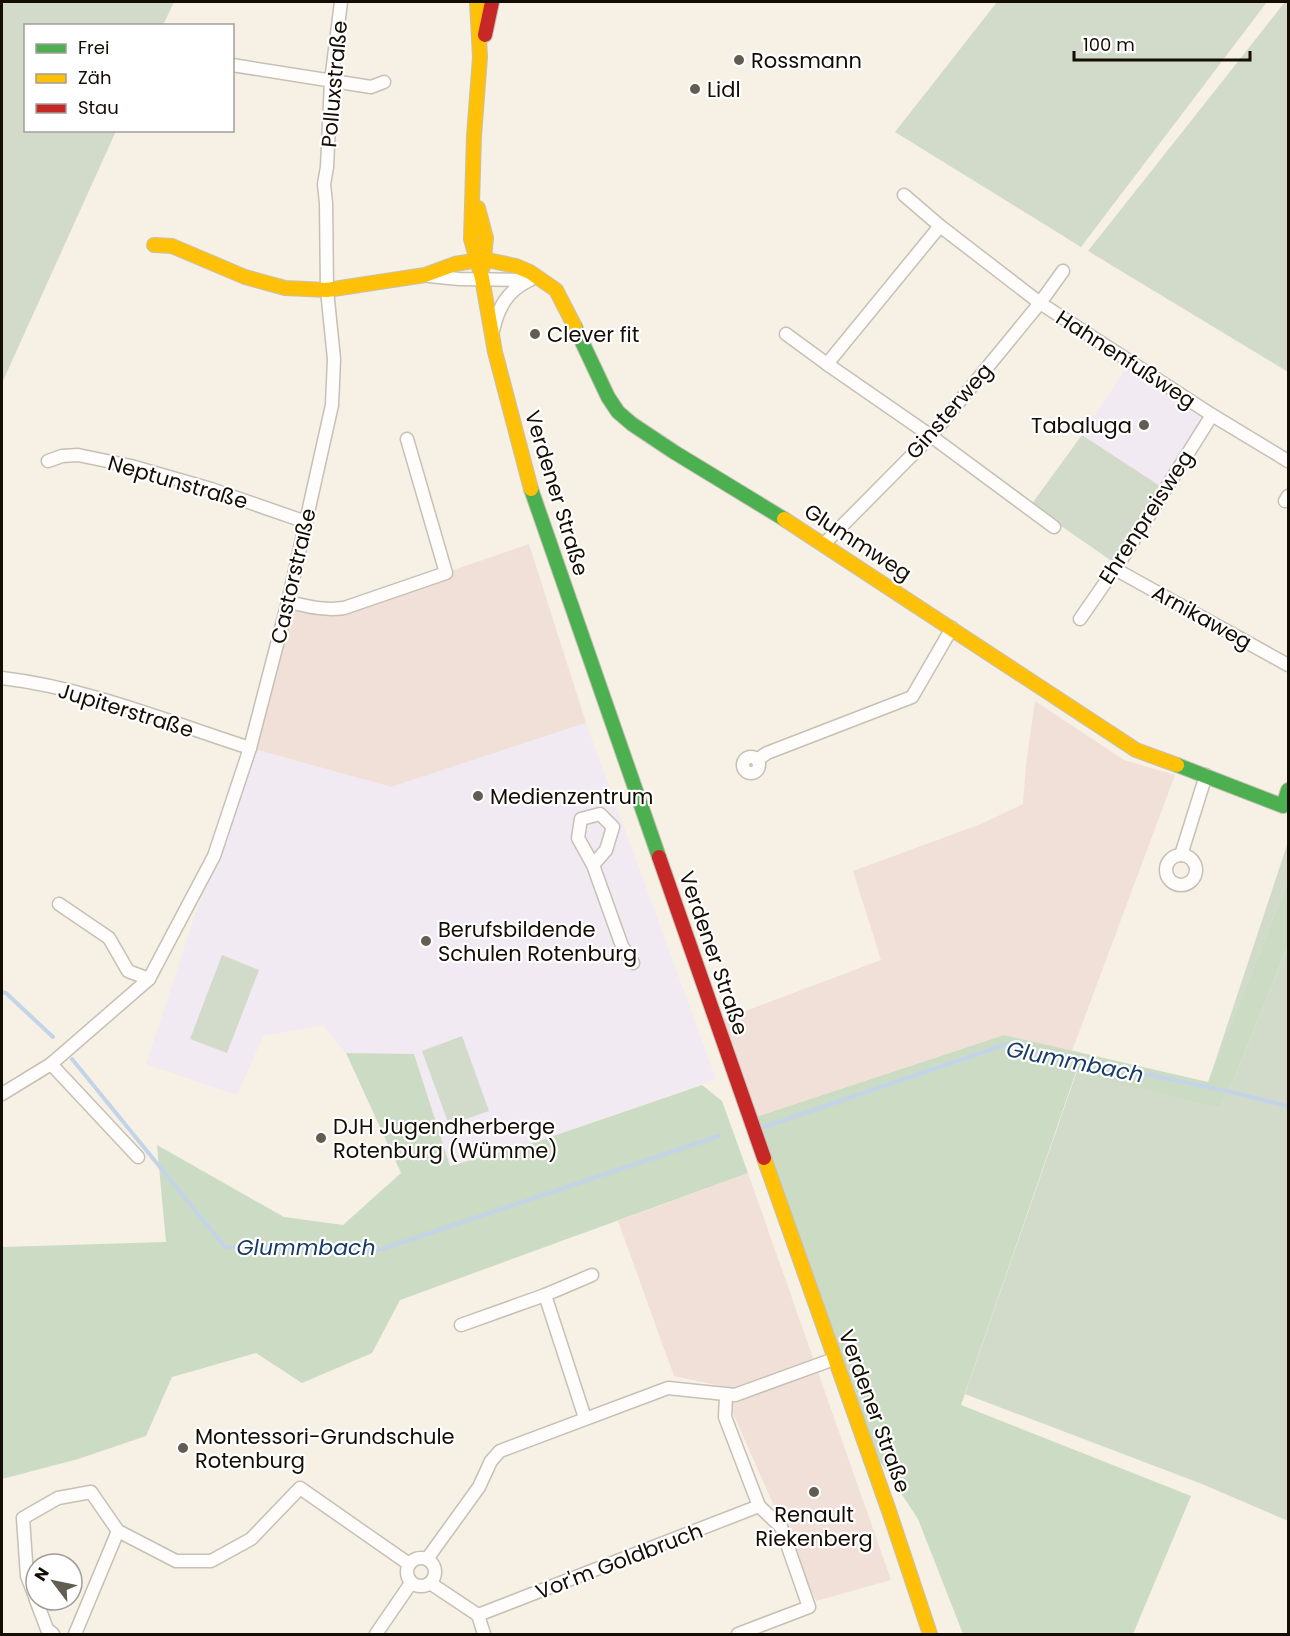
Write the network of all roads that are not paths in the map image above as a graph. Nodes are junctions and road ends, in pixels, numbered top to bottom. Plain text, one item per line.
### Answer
1 (340, 2) edge
2 (477, 2) edge
3 (492, 2) edge
4 (480, 57) junction
5 (234, 65) edge
6 (331, 81) junction
7 (384, 82) dead end
8 (904, 195) dead end
9 (940, 226) junction
10 (153, 245) dead end
11 (479, 259) junction
12 (1063, 271) dead end
13 (425, 275) junction
14 (482, 278) junction
15 (530, 280) junction
16 (548, 284) junction
17 (327, 290) junction
18 (1040, 303) junction
19 (786, 334) dead end
20 (492, 338) junction
21 (827, 364) junction
22 (1212, 415) junction
23 (931, 436) junction
24 (407, 439) dead end
25 (48, 461) dead end
26 (1288, 461) edge
27 (306, 522) junction
28 (1054, 526) dead end
29 (824, 544) junction
30 (1115, 569) junction
31 (288, 602) junction
32 (1080, 619) dead end
33 (952, 628) junction
34 (1288, 665) edge
35 (2, 678) edge
36 (250, 748) junction
37 (757, 760) dead end
38 (1206, 775) junction
39 (1288, 790) edge
40 (1181, 855) dead end
41 (593, 866) dead end
42 (59, 904) dead end
43 (633, 963) dead end
44 (149, 979) junction
45 (51, 1064) junction
46 (2, 1094) edge
47 (138, 1157) dead end
48 (592, 1275) dead end
49 (545, 1295) junction
50 (461, 1325) dead end
51 (834, 1359) junction
52 (726, 1396) junction
53 (585, 1418) junction
54 (759, 1506) junction
55 (118, 1531) junction
56 (25, 1552) edge
57 (427, 1559) junction
58 (409, 1564) junction
59 (411, 1583) junction
60 (430, 1583) junction
61 (41, 1612) edge
62 (478, 1615) junction
63 (53, 1635) edge
64 (75, 1635) edge
65 (376, 1635) edge
66 (484, 1635) edge
67 (738, 1635) edge
68 (930, 1635) edge

1 - 6 street, Polluxstraße
2 - 4 main road, Verdener Straße
3 - 4 main road, Verdener Straße
4 - 11 main road, Verdener Straße
5 - 6 street
6 - 7 street
6 - 17 street, Polluxstraße
8 - 9 street, Hahnenfußweg
9 - 18 street, Hahnenfußweg
9 - 21 street
10 - 17 main road
11 - 13 main road
11 - 14 main road, Verdener Straße
11 - 16 main road, Glummweg
12 - 18 street, Ginsterweg
13 - 14 street
13 - 17 main road
14 - 15 street
14 - 20 main road, Verdener Straße
15 - 16 street
15 - 20 street
16 - 29 main road, Glummweg
17 - 27 street, Castorstraße
18 - 22 street, Hahnenfußweg
18 - 23 street, Ginsterweg
19 - 21 street
20 - 51 main road, Verdener Straße
21 - 23 street
22 - 26 street, Hahnenfußweg
22 - 30 street, Ehrenpreisweg
23 - 28 street
23 - 29 street, Ginsterweg
24 - 31 street
25 - 27 street, Neptunstraße
27 - 31 street, Castorstraße
29 - 33 main road, Glummweg
30 - 32 street, Ehrenpreisweg
30 - 34 street, Arnikaweg
31 - 36 street, Castorstraße
33 - 37 street
33 - 38 main road, Glummweg
35 - 36 street, Jupiterstraße
36 - 44 street, Castorstraße
38 - 39 main road, Glummweg
38 - 40 street
41 - 43 street
42 - 44 street
44 - 45 street
45 - 46 street
45 - 47 street
48 - 49 street
49 - 50 street
49 - 53 street
51 - 52 street
51 - 68 main road, Verdener Straße
52 - 53 street
52 - 54 street
53 - 57 street
54 - 62 street, Vor'm Goldbruch
54 - 67 street
55 - 56 street
55 - 58 street
55 - 64 street
57 - 58 street
57 - 60 street
58 - 59 street
59 - 60 street
59 - 65 street
60 - 62 street
61 - 63 street
62 - 66 street

